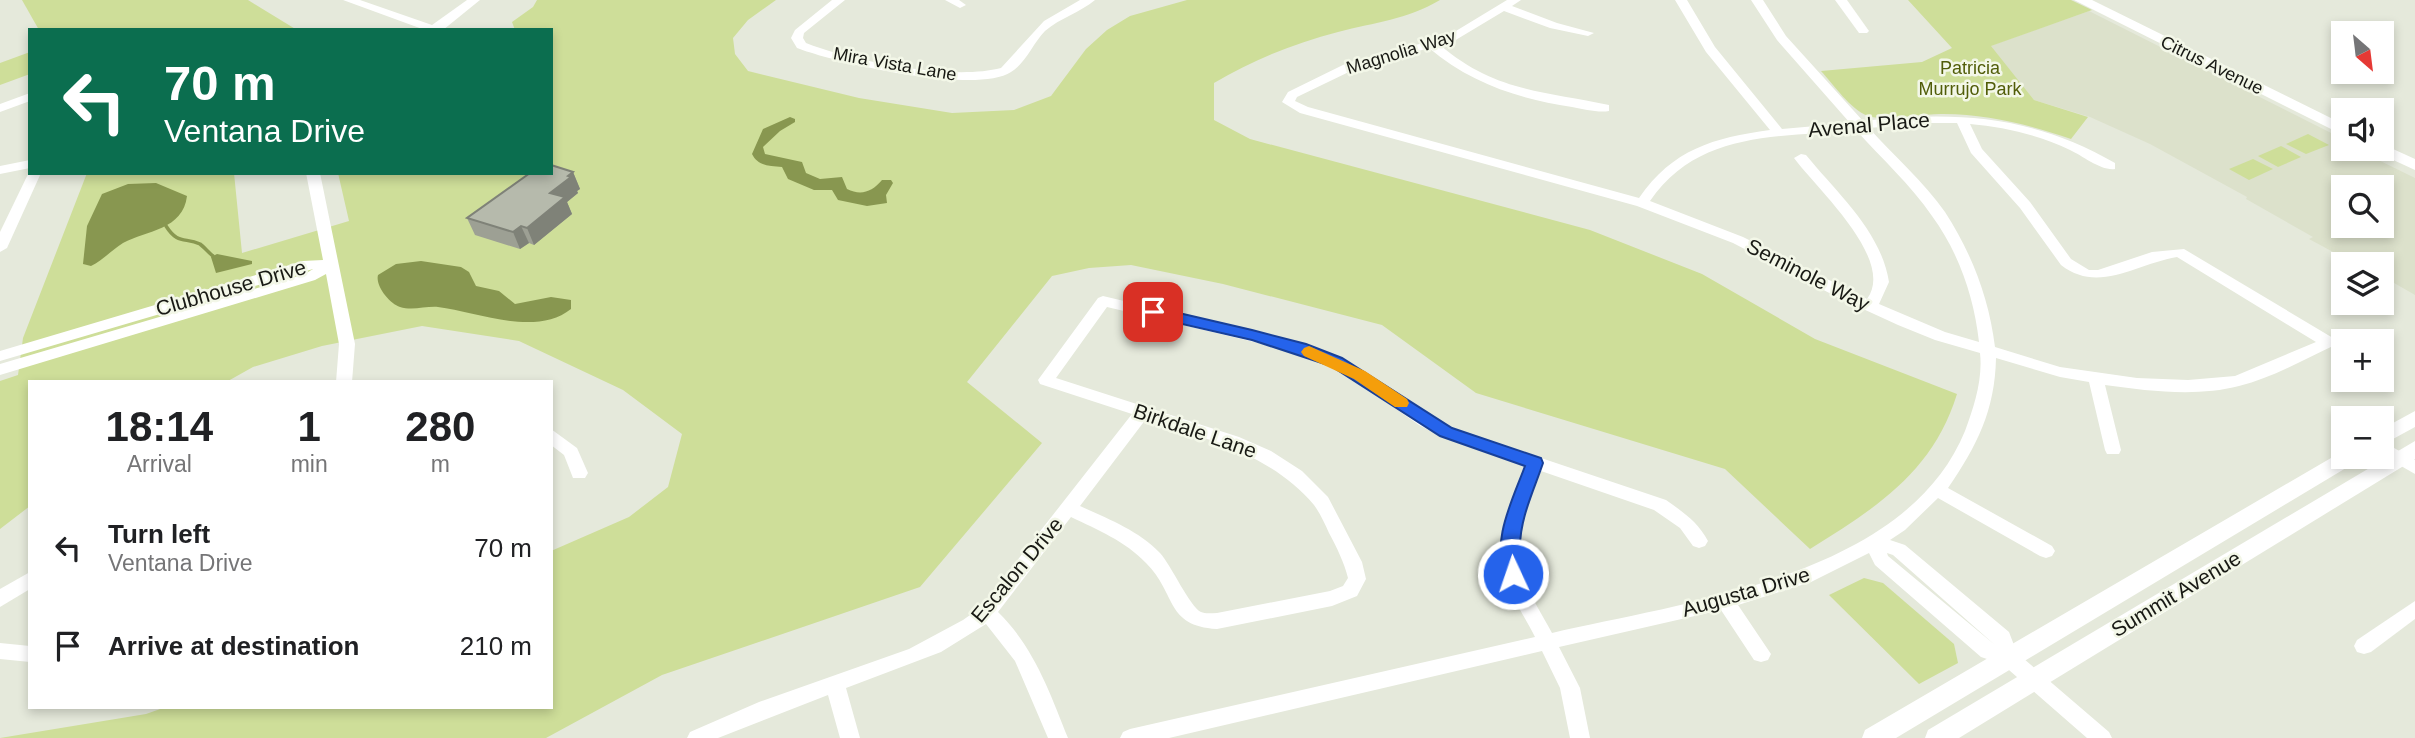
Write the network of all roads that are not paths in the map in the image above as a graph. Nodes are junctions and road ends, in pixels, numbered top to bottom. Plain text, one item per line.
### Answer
1 (349, 0) edge
2 (474, 0) edge
3 (839, 0) edge
4 (1089, 0) edge
5 (1681, 0) edge
6 (1757, 0) edge
7 (1841, 0) edge
8 (2081, 0) edge
9 (2101, 0) edge
10 (1509, 4) edge
11 (431, 28) edge
12 (435, 28) edge
13 (1863, 31) dead end
14 (1588, 33) dead end
15 (1431, 44) junction
16 (28, 98) edge
17 (1288, 102) joint
18 (0, 108) edge
19 (1605, 108) dead end
20 (2331, 113) edge
21 (1962, 120) junction
22 (2331, 124) edge
23 (1861, 126) junction
24 (1779, 133) junction
25 (2394, 144) edge
26 (2415, 154) edge
27 (2394, 155) edge
28 (1801, 158) dead end
29 (28, 164) edge
30 (2415, 165) edge
31 (2110, 166) dead end
32 (0, 170) edge
33 (33, 175) edge
34 (313, 175) edge
35 (1642, 202) junction
36 (0, 248) edge
37 (330, 265) junction
38 (1870, 306) junction
39 (1989, 350) junction
40 (0, 356) edge
41 (0, 370) edge
42 (2096, 379) junction
43 (344, 380) edge
44 (1142, 413) junction
45 (2415, 418) edge
46 (2394, 431) edge
47 (553, 437) edge
48 (2113, 450) dead end
49 (2403, 456) edge
50 (1535, 463) junction
51 (2331, 468) edge
52 (579, 473) dead end
53 (1936, 489) junction
54 (1068, 508) junction
55 (1699, 541) dead end
56 (1873, 541) junction
57 (2046, 551) dead end
58 (28, 580) edge
59 (0, 599) edge
60 (1725, 601) junction
61 (2415, 609) edge
62 (987, 613) junction
63 (1547, 642) junction
64 (2364, 646) dead end
65 (0, 651) edge
66 (28, 654) edge
67 (1761, 654) dead end
68 (2009, 657) junction
69 (2034, 679) junction
70 (835, 684) junction
71 (1580, 737) edge
72 (697, 738) edge
73 (850, 738) edge
74 (1058, 738) edge
75 (1130, 738) edge
76 (1874, 738) edge
77 (1937, 738) edge
78 (2102, 738) edge

1 - 11 street
2 - 12 street
3 - 4 street, Mira Vista Lane
5 - 24 street
6 - 23 street, Augusta Drive
7 - 13 street
8 - 22 main road, Citrus Avenue
9 - 20 main road, Citrus Avenue
10 - 14 street
10 - 15 street, Magnolia Way
15 - 17 street, Magnolia Way
15 - 19 street
16 - 18 street
17 - 35 street, Seminole Way
21 - 23 street, Avenal Place
21 - 31 street, Avenal Place
21 - 42 street, Seminole Way
23 - 24 street, Avenal Place
23 - 39 street, Augusta Drive
24 - 35 street, Avenal Place
25 - 26 main road
27 - 30 main road
28 - 38 street
29 - 32 street
33 - 36 street
34 - 37 street
35 - 38 street, Seminole Way
37 - 40 street, Clubhouse Drive
37 - 41 street, Clubhouse Drive
37 - 43 street
38 - 39 street, Seminole Way
39 - 42 street, Seminole Way
39 - 53 street, Augusta Drive
42 - 48 street
44 - 50 street, Birkdale Lane
44 - 54 street, Escalon Drive
44 - 54 street, Birkdale Lane
45 - 46 main road
47 - 52 street
49 - 69 main road, Summit Avenue
50 - 55 street
50 - 63 street
51 - 68 main road, Summit Avenue
53 - 56 street, Augusta Drive
53 - 57 street
54 - 62 street, Escalon Drive
56 - 60 street, Augusta Drive
56 - 68 street
58 - 59 street
60 - 63 street, Augusta Drive
60 - 67 street
61 - 64 street
62 - 70 street, Escalon Drive
62 - 74 street
63 - 71 street
63 - 75 street, Augusta Drive
65 - 66 street
68 - 69 street
68 - 76 main road, Summit Avenue
69 - 77 main road, Summit Avenue
69 - 78 street
70 - 72 street, Escalon Drive
70 - 73 street

